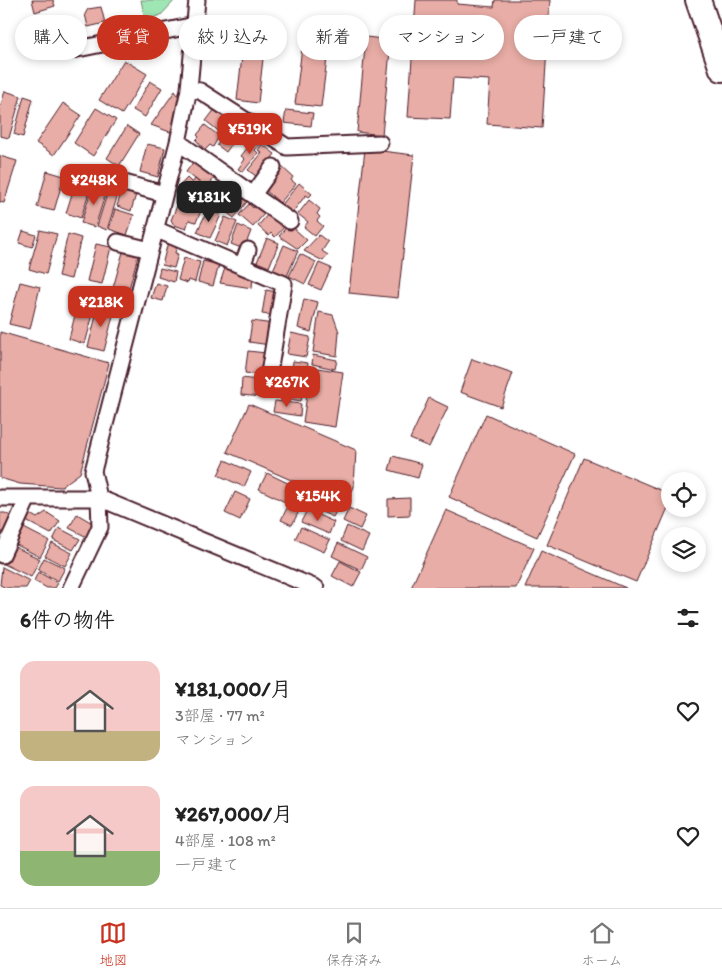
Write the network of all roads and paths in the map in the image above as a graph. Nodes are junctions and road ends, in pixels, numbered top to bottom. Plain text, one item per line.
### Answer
1 (197, 0) edge
2 (698, 0) edge
3 (196, 15) edge
4 (179, 28) edge
5 (87, 47) edge
6 (191, 60) edge
7 (722, 69) edge
8 (188, 89) junction
9 (178, 142) junction
10 (380, 143) dead end
11 (273, 167) dead end
12 (117, 181) dead end
13 (164, 194) junction
14 (253, 195) junction
15 (290, 221) dead end
16 (156, 229) junction
17 (118, 242) dead end
18 (150, 250) junction
19 (248, 250) dead end
20 (242, 266) junction
21 (269, 374) dead end
22 (0, 498) edge
23 (28, 498) junction
24 (99, 498) junction
25 (2, 555) dead end
26 (71, 588) edge
27 (316, 588) edge

1 - 3 street
2 - 7 main road
4 - 5 street
6 - 8 street
8 - 9 street
8 - 10 street
9 - 13 street
9 - 14 street
11 - 14 street
12 - 13 street
13 - 16 street
14 - 15 street
16 - 18 street
16 - 20 street
17 - 18 street
18 - 24 street
19 - 20 street
20 - 21 street
22 - 23 street
23 - 24 street
23 - 25 street
24 - 26 street
24 - 27 street

